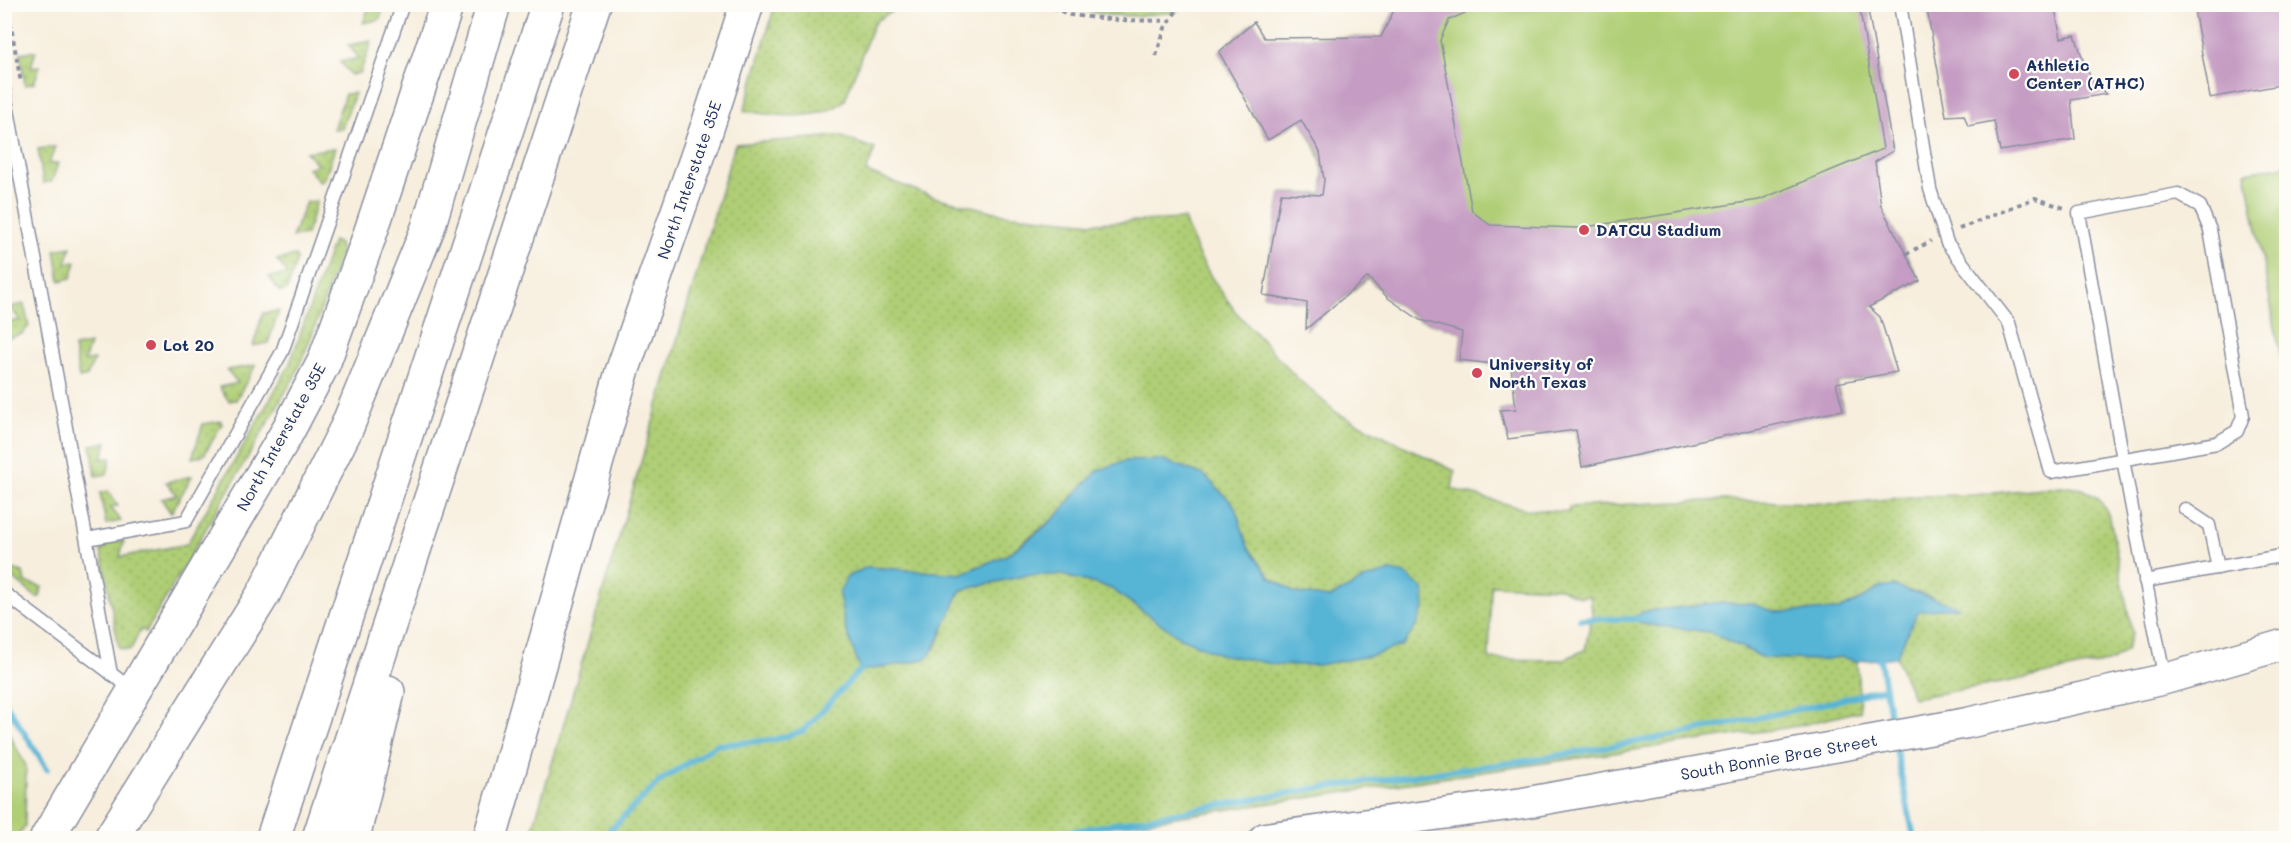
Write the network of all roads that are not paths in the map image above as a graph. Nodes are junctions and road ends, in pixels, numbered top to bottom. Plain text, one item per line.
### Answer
1 (403, 4) edge
2 (447, 4) edge
3 (494, 4) edge
4 (548, 4) edge
5 (594, 4) edge
6 (747, 4) edge
7 (1900, 4) edge
8 (4, 88) edge
9 (423, 381) junction
10 (465, 398) junction
11 (390, 454) dead end
12 (2123, 460) junction
13 (2185, 509) dead end
14 (87, 539) junction
15 (2286, 555) edge
16 (2218, 568) junction
17 (2145, 581) junction
18 (4, 593) edge
19 (2286, 644) edge
20 (2164, 679) junction
21 (122, 682) junction
22 (47, 838) edge
23 (111, 838) edge
24 (273, 838) edge
25 (319, 838) edge
26 (353, 838) edge
27 (489, 838) edge
28 (1265, 838) edge

1 - 14 lane
2 - 21 main road, North Interstate 35E
3 - 23 main road
4 - 9 main road
5 - 10 main road
6 - 27 main road, North Interstate 35E
7 - 12 lane
8 - 14 lane
9 - 11 main road
9 - 24 main road
10 - 25 main road
10 - 26 main road
12 - 12 lane
12 - 17 lane
13 - 16 lane
14 - 21 lane
15 - 16 lane
16 - 17 lane
17 - 20 lane
18 - 21 lane
19 - 20 street, South Bonnie Brae Street
20 - 28 street, South Bonnie Brae Street
21 - 22 main road, North Interstate 35E

